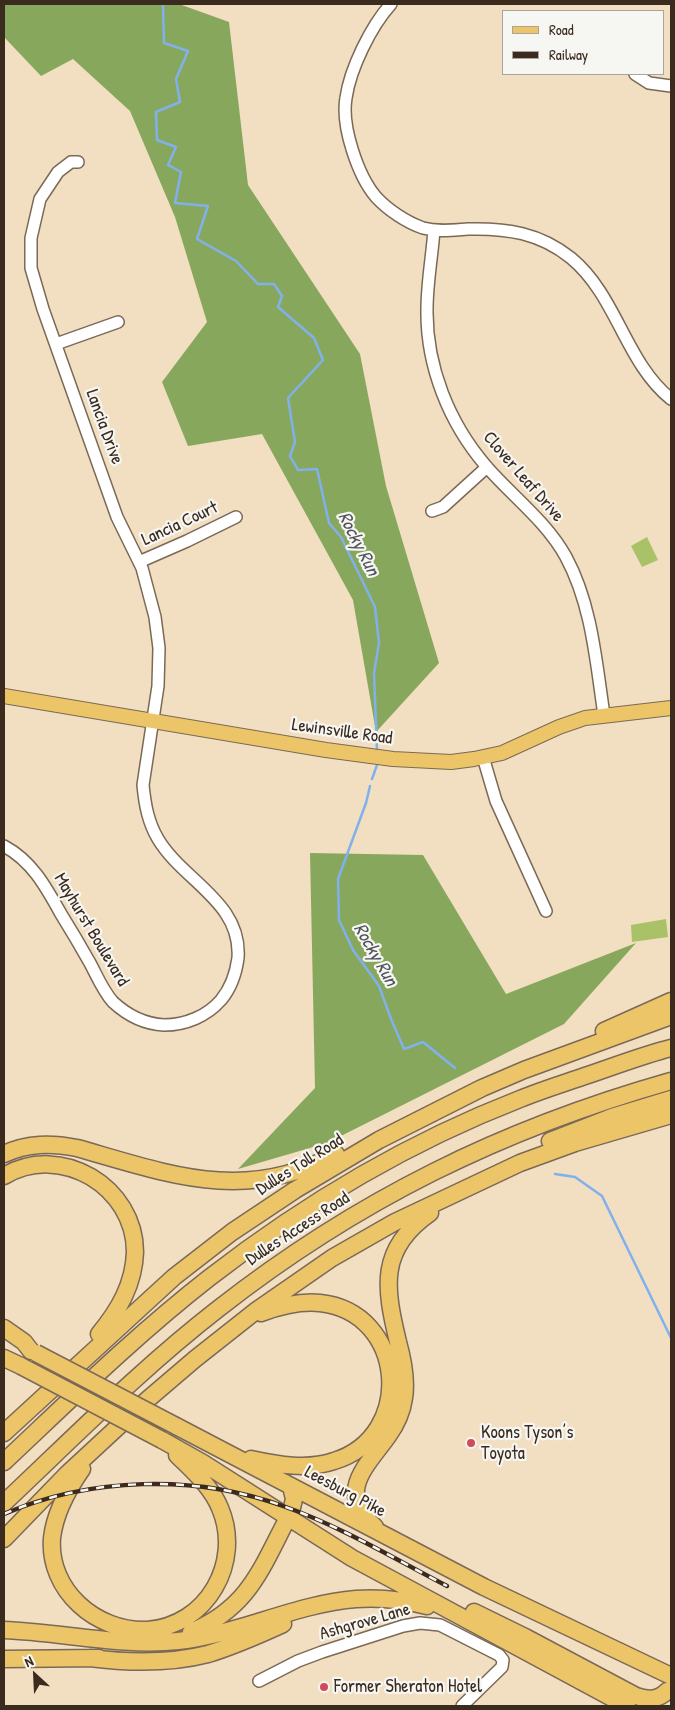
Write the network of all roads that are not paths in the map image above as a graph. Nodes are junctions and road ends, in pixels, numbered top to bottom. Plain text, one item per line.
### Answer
1 (391, 4) edge
2 (637, 75) edge
3 (671, 86) edge
4 (78, 162) dead end
5 (434, 230) junction
6 (118, 322) dead end
7 (56, 344) junction
8 (671, 399) edge
9 (487, 467) junction
10 (432, 511) dead end
11 (236, 517) dead end
12 (139, 562) junction
13 (4, 696) edge
14 (671, 708) edge
15 (604, 715) junction
16 (153, 721) junction
17 (483, 757) junction
18 (4, 846) edge
19 (546, 911) dead end
20 (671, 1001) edge
21 (671, 1016) edge
22 (671, 1028) edge
23 (671, 1048) edge
24 (542, 1063) junction
25 (671, 1080) edge
26 (461, 1098) junction
27 (671, 1099) edge
28 (671, 1115) edge
29 (671, 1126) edge
30 (575, 1143) junction
31 (4, 1154) edge
32 (4, 1176) edge
33 (487, 1178) junction
34 (356, 1243) junction
35 (4, 1328) edge
36 (228, 1332) junction
37 (4, 1338) edge
38 (31, 1351) junction
39 (4, 1358) edge
40 (78, 1363) junction
41 (4, 1433) edge
42 (105, 1439) junction
43 (162, 1440) junction
44 (222, 1449) junction
45 (4, 1462) edge
46 (291, 1486) junction
47 (4, 1503) edge
48 (288, 1518) junction
49 (387, 1536) junction
50 (4, 1539) edge
51 (366, 1566) junction
52 (333, 1602) junction
53 (460, 1618) junction
54 (4, 1630) edge
55 (158, 1642) junction
56 (4, 1659) edge
57 (259, 1682) dead end
58 (670, 1683) edge
59 (462, 1706) edge
60 (627, 1706) edge
61 (659, 1706) edge

1 - 5 street
2 - 3 street
4 - 7 street, Lancia Drive
5 - 8 street
5 - 9 street, Clover Leaf Drive
6 - 7 street
7 - 12 street, Lancia Drive
9 - 10 street
9 - 15 street, Clover Leaf Drive
11 - 12 street, Lancia Court
12 - 16 street, Lancia Drive
13 - 16 main road, Lewinsville Road
14 - 15 main road, Lewinsville Road
15 - 17 main road, Lewinsville Road
16 - 17 main road, Lewinsville Road
16 - 18 street, Mayhurst Boulevard
17 - 19 street
20 - 24 highway
21 - 24 highway, Dulles Toll Road
22 - 24 highway
23 - 45 highway, Dulles Access Road
24 - 26 highway, Dulles Toll Road
25 - 47 highway, Dulles Access Road
26 - 31 highway
26 - 40 highway, Dulles Toll Road
27 - 34 highway
28 - 30 highway
29 - 30 highway
30 - 33 highway
32 - 40 highway
33 - 34 highway
33 - 49 highway
34 - 36 highway
35 - 38 highway
36 - 42 highway
36 - 44 highway
37 - 38 highway, Leesburg Pike
38 - 44 highway, Leesburg Pike, bridge
39 - 43 highway, bridge
40 - 41 highway, Dulles Toll Road
42 - 43 highway
42 - 50 highway
43 - 48 highway
44 - 46 highway, Leesburg Pike
46 - 48 highway
46 - 49 highway, Leesburg Pike
48 - 51 highway
48 - 55 highway
49 - 58 highway, Leesburg Pike
51 - 53 highway
51 - 58 highway
52 - 53 highway
52 - 55 highway
52 - 56 highway
53 - 60 highway
54 - 55 highway
57 - 59 street, Ashgrove Lane
58 - 61 street

